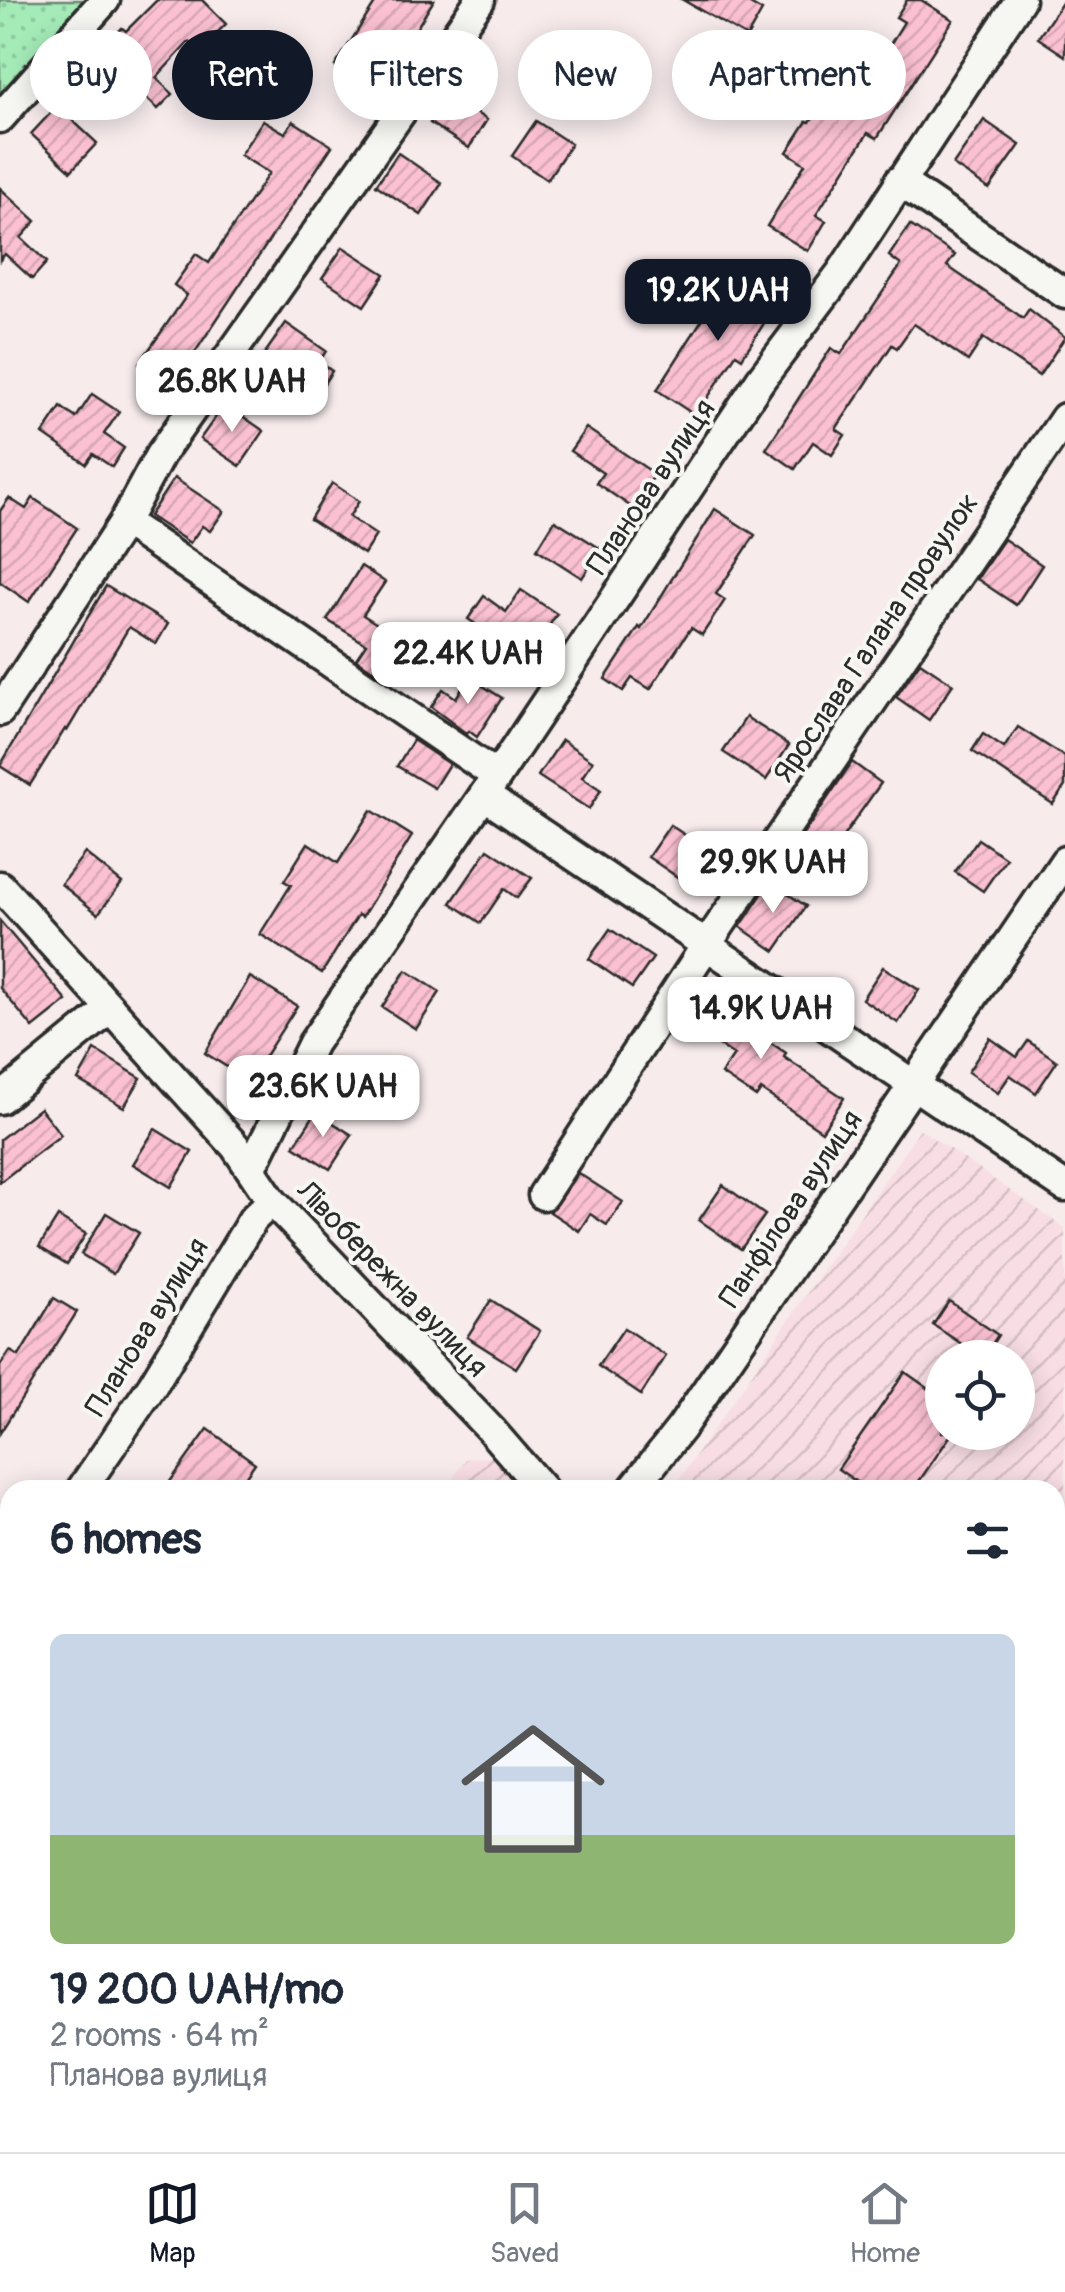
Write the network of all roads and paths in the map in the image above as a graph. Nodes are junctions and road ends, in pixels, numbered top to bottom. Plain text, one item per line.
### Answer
1 (105, 0) edge
2 (480, 0) edge
3 (1020, 0) edge
4 (0, 118) edge
5 (899, 181) junction
6 (1065, 294) edge
7 (1065, 418) edge
8 (124, 522) junction
9 (0, 711) edge
10 (490, 786) junction
11 (1065, 861) edge
12 (0, 886) edge
13 (707, 944) junction
14 (110, 1009) junction
15 (915, 1085) junction
16 (0, 1099) edge
17 (251, 1169) junction
18 (1065, 1187) edge
19 (544, 1195) dead end
20 (272, 1200) junction
21 (88, 1480) edge
22 (534, 1480) edge
23 (640, 1480) edge

1 - 4 street
2 - 8 street
3 - 5 street, Планова вулиця
5 - 6 street
5 - 10 street, Планова вулиця
7 - 13 street, Ярослава Галана провулок
8 - 9 street
8 - 10 street
10 - 13 street
10 - 17 street, Планова вулиця
11 - 15 street, Панфілова вулиця
12 - 14 street, Лівобережна вулиця
13 - 15 street
13 - 19 street, Ярослава Галана провулок
14 - 16 street
14 - 17 street, Лівобережна вулиця
15 - 18 street
15 - 23 street, Панфілова вулиця
17 - 20 street, Лівобережна вулиця
20 - 21 street, Планова вулиця
20 - 22 street, Лівобережна вулиця

